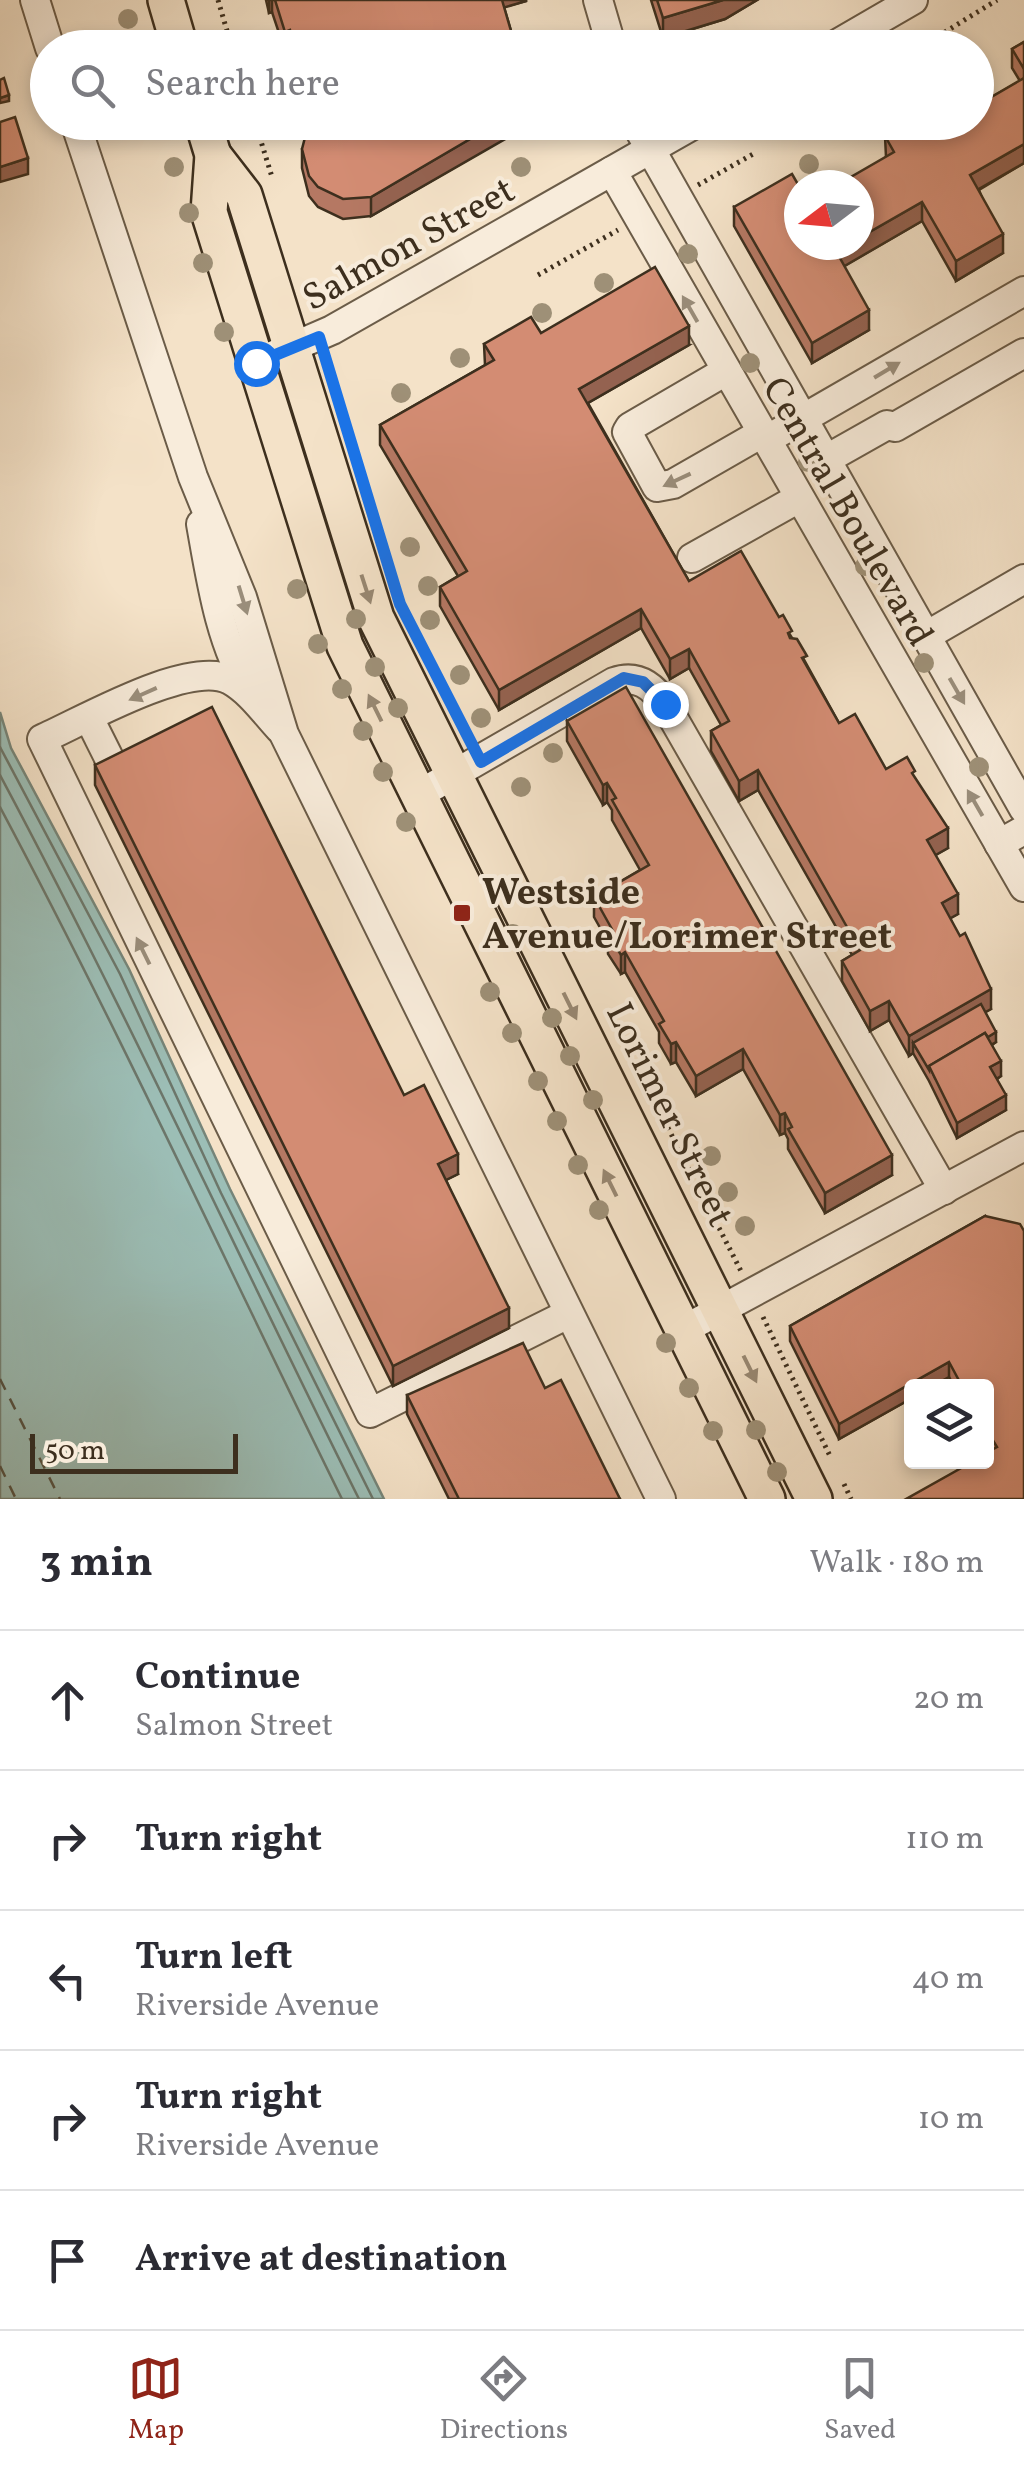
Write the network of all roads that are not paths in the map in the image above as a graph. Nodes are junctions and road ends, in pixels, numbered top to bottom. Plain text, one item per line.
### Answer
1 (35, 0) edge
2 (166, 0) edge
3 (598, 0) edge
4 (913, 0) edge
5 (44, 30) edge
6 (175, 30) edge
7 (607, 30) edge
8 (861, 30) edge
9 (81, 140) edge
10 (208, 140) edge
11 (209, 140) edge
12 (644, 140) edge
13 (666, 140) edge
14 (649, 150) junction
15 (612, 171) junction
16 (1024, 291) edge
17 (294, 350) junction
18 (1024, 353) edge
19 (256, 363) junction
20 (726, 371) junction
21 (802, 420) junction
22 (764, 437) junction
23 (824, 460) junction
24 (193, 477) junction
25 (799, 498) junction
26 (692, 558) dead end
27 (1024, 579) edge
28 (922, 630) junction
29 (882, 644) junction
30 (262, 711) junction
31 (89, 718) junction
32 (284, 734) junction
33 (115, 770) edge
34 (456, 776) junction
35 (418, 796) junction
36 (1024, 809) edge
37 (1024, 830) edge
38 (998, 844) junction
39 (1024, 887) edge
40 (1024, 1146) edge
41 (944, 1190) junction
42 (721, 1311) junction
43 (568, 1314) junction
44 (684, 1330) junction
45 (829, 1490) edge
46 (661, 1499) edge
47 (767, 1499) edge

1 - 5 street
2 - 6 main road
3 - 7 street
4 - 8 street
9 - 24 street
10 - 19 main road, Lorimer Street
11 - 17 main road, Lorimer Street
12 - 14 street, Central Boulevard
13 - 14 street, Salmon Street
14 - 15 street, Salmon Street
14 - 21 street, Central Boulevard
15 - 17 street, Salmon Street
20 -> 15 street, Central Boulevard
21 -> 16 street
17 - 19 street, Salmon Street
17 -> 34 main road, Lorimer Street
18 - 23 street
35 -> 19 main road, Lorimer Street
20 - 22 street, Central Boulevard
22 -> 20 street
21 - 22 street
21 - 23 street, Central Boulevard
22 - 25 street, Central Boulevard
23 - 28 street, Central Boulevard
24 - 30 street
24 -> 32 street
25 - 26 street
25 - 29 street, Central Boulevard
27 - 28 street
28 - 29 street
28 -> 36 street, Central Boulevard
38 -> 29 street, Central Boulevard
30 -> 31 street
30 - 32 street
31 - 33 street
43 -> 31 street
32 - 43 street
34 - 35 street
34 - 41 street
34 -> 42 main road, Lorimer Street
44 -> 35 main road, Lorimer Street
37 - 38 street
38 - 39 street, Central Boulevard
40 - 41 street
41 - 42 street
42 - 44 street
42 -> 45 main road, Lorimer Street
43 - 46 street
44 - 47 main road, Lorimer Street

